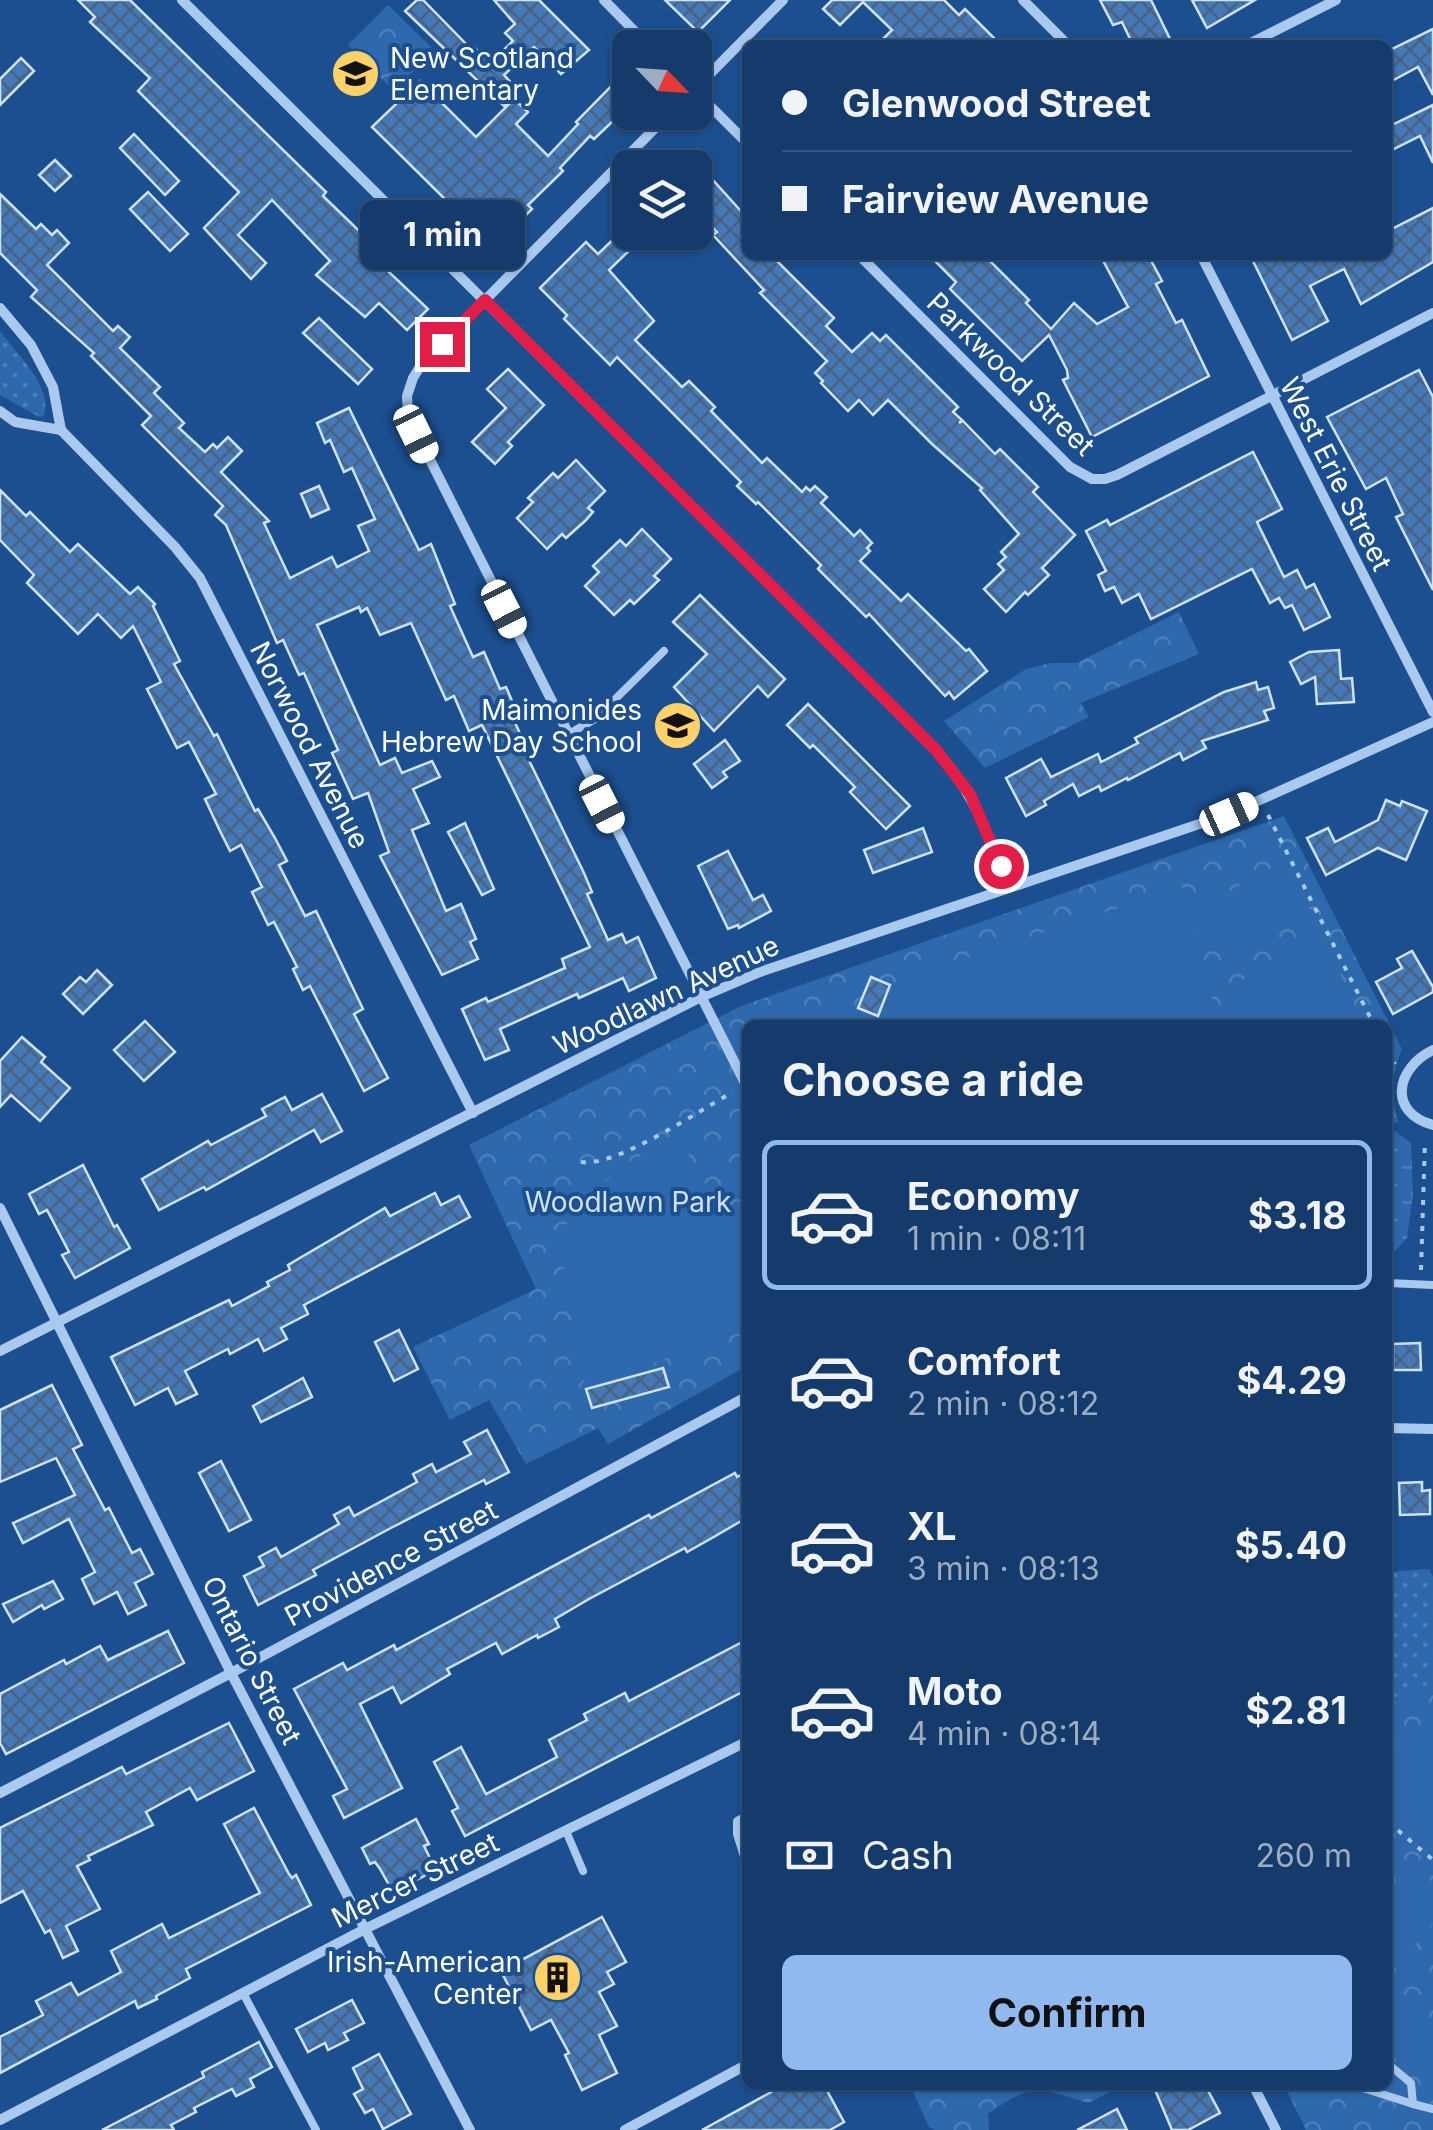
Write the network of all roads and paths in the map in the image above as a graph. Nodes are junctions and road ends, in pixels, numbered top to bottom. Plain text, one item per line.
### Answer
1 (182, 0) edge
2 (604, 0) edge
3 (783, 0) edge
4 (1023, 0) edge
5 (1336, 0) edge
6 (633, 30) edge
7 (744, 40) edge
8 (1063, 40) edge
9 (1256, 40) edge
10 (742, 42) edge
11 (712, 73) edge
12 (712, 107) edge
13 (653, 130) edge
14 (742, 138) edge
15 (863, 260) edge
16 (1203, 260) edge
17 (485, 300) junction
18 (0, 308) edge
19 (1433, 312) edge
20 (1270, 395) junction
21 (0, 411) edge
22 (61, 430) junction
23 (664, 652) dead end
24 (1433, 712) edge
25 (1433, 722) edge
26 (568, 735) junction
27 (1260, 801) junction
28 (1008, 887) junction
29 (701, 998) junction
30 (1371, 1020) edge
31 (1433, 1050) edge
32 (742, 1079) edge
33 (742, 1089) edge
34 (473, 1113) junction
35 (1429, 1124) edge
36 (581, 1162) dead end
37 (0, 1208) edge
38 (1392, 1283) edge
39 (1421, 1285) junction
40 (1433, 1285) edge
41 (58, 1324) junction
42 (0, 1350) edge
43 (742, 1399) edge
44 (1392, 1428) edge
45 (1433, 1429) edge
46 (232, 1673) junction
47 (742, 1744) edge
48 (0, 1793) edge
49 (742, 1818) edge
50 (1392, 1825) edge
51 (566, 1831) junction
52 (742, 1850) edge
53 (1433, 1860) edge
54 (582, 1871) dead end
55 (366, 1928) junction
56 (242, 1993) junction
57 (742, 2067) edge
58 (1392, 2067) edge
59 (1255, 2090) edge
60 (1369, 2090) edge
61 (1414, 2104) junction
62 (1433, 2109) edge
63 (0, 2120) edge
64 (313, 2129) edge
65 (1274, 2129) edge
66 (470, 2130) edge
67 (625, 2130) edge

1 - 17 street
2 - 6 street
3 - 7 street
4 - 8 street
5 - 9 street
10 - 11 street
12 - 14 street
13 - 17 street
15 - 20 street, Parkwood Street
16 - 20 street, West Erie Street
17 - 26 street
17 - 28 street
18 - 22 street
19 - 20 street
20 - 24 street, West Erie Street
21 - 22 street
22 - 34 street, Norwood Avenue
23 - 26 lane
25 - 27 street, Woodlawn Avenue
26 - 29 street
27 - 28 street, Woodlawn Avenue
27 - 30 path
28 - 29 street, Woodlawn Avenue
29 - 32 street
29 - 34 street, Woodlawn Avenue
31 - 35 street
33 - 36 path
34 - 41 street, Woodlawn Avenue
35 - 39 path
37 - 41 street, Ontario Street
38 - 39 lane
39 - 40 lane
41 - 42 street, Woodlawn Avenue
41 - 46 street, Ontario Street
43 - 46 street, Providence Street
44 - 45 street
46 - 48 street, Providence Street
46 - 55 street, Ontario Street
47 - 51 street, Mercer Street
49 - 52 lane
50 - 53 path
51 - 54 lane
51 - 55 street, Mercer Street
55 - 56 street, Mercer Street
55 - 66 street, Ontario Street
56 - 63 street, Mercer Street
56 - 64 lane
57 - 67 street
58 - 61 lane
59 - 65 street
60 - 61 lane
61 - 62 lane

